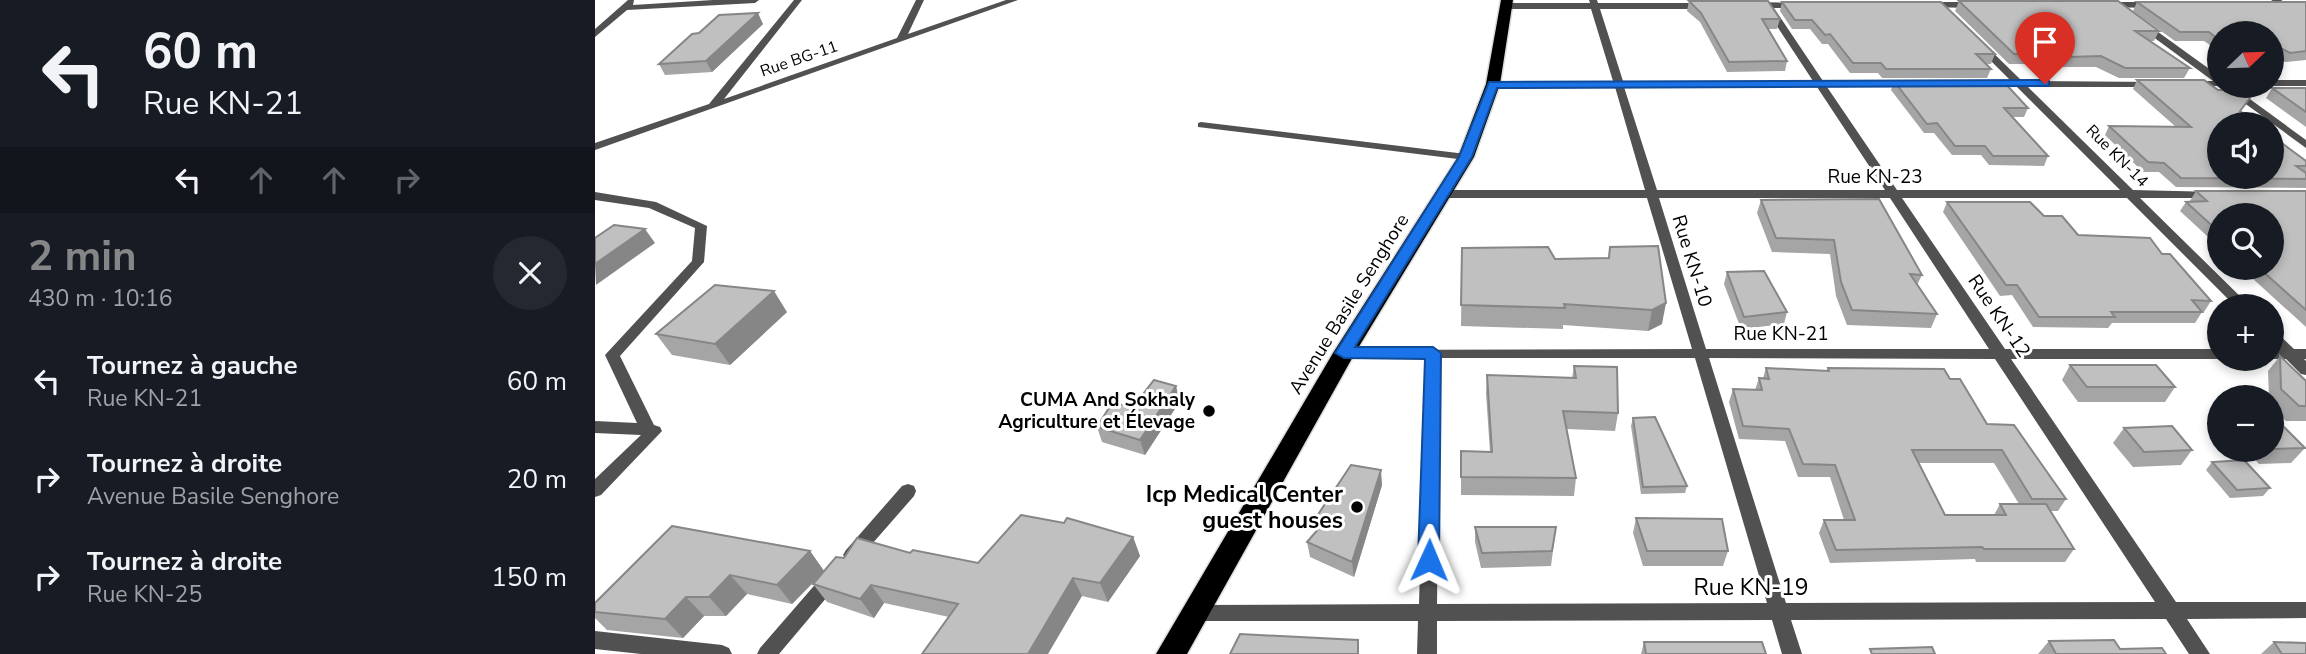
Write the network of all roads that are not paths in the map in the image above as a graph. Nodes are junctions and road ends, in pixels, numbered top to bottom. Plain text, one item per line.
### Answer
1 (633, 0) edge
2 (755, 0) edge
3 (798, 0) edge
4 (920, 0) edge
5 (1014, 0) edge
6 (1507, 3) edge
7 (1594, 3) edge
8 (1767, 3) edge
9 (1939, 3) edge
10 (2113, 3) edge
11 (2279, 3) edge
12 (1742, 5) edge
13 (1808, 5) edge
14 (1915, 5) edge
15 (1982, 5) edge
16 (2089, 5) edge
17 (2157, 5) edge
18 (2262, 5) edge
19 (2306, 5) edge
20 (1715, 6) edge
21 (623, 8) junction
22 (2127, 13) edge
23 (1951, 15) edge
24 (2306, 18) edge
25 (2138, 21) edge
26 (595, 34) edge
27 (1971, 35) edge
28 (901, 40) junction
29 (2207, 73) edge
30 (2207, 83) edge
31 (2284, 83) edge
32 (2306, 83) edge
33 (1493, 84) junction
34 (1619, 84) junction
35 (1821, 84) junction
36 (1927, 84) edge
37 (1980, 84) edge
38 (2020, 84) junction
39 (2166, 84) edge
40 (2179, 84) edge
41 (2242, 98) edge
42 (712, 106) junction
43 (1201, 125) dead end
44 (2306, 145) edge
45 (595, 147) edge
46 (1465, 157) junction
47 (1444, 194) junction
48 (1652, 194) junction
49 (1894, 194) junction
50 (2130, 194) junction
51 (2225, 194) edge
52 (595, 196) edge
53 (2231, 294) edge
54 (1344, 353) junction
55 (1433, 353) junction
56 (1700, 354) junction
57 (2000, 354) junction
58 (2207, 354) edge
59 (2298, 354) edge
60 (2306, 370) edge
61 (595, 427) edge
62 (648, 429) junction
63 (595, 490) edge
64 (908, 491) dead end
65 (2171, 610) junction
66 (2306, 610) edge
67 (1779, 611) junction
68 (1428, 612) junction
69 (1195, 613) junction
70 (595, 640) edge
71 (722, 654) edge
72 (767, 654) edge
73 (1171, 654) edge
74 (1427, 654) edge
75 (1791, 654) edge
76 (2200, 654) edge

1 - 21 street
2 - 21 street
3 - 42 street
4 - 28 street
5 - 28 street, Rue BG-11
6 - 7 street
6 - 33 highway, Avenue Basile Senghore
7 - 20 street
7 - 34 street, Rue KN-10
8 - 12 street
8 - 13 street
8 - 35 street, Rue KN-12
9 - 14 street
9 - 15 street
9 - 23 street
10 - 16 street
10 - 17 street
10 - 22 street
11 - 18 street
11 - 19 street
11 - 24 street
21 - 26 street
25 - 29 street
27 - 38 street, Rue KN-14
28 - 42 street, Rue BG-11
30 - 40 street
31 - 32 street
33 - 34 street
33 - 46 highway, Avenue Basile Senghore
34 - 35 street
34 - 48 street, Rue KN-10
35 - 36 street
35 - 49 street, Rue KN-12
37 - 38 street
38 - 39 street
38 - 50 street, Rue KN-14
41 - 44 street
42 - 45 street, Rue BG-11
43 - 46 lane
46 - 47 highway, Avenue Basile Senghore
47 - 48 street, Rue KN-23
47 - 54 highway, Avenue Basile Senghore
48 - 49 street, Rue KN-23
48 - 56 street, Rue KN-10
49 - 50 street, Rue KN-23
49 - 57 street, Rue KN-12
50 - 51 street, Rue KN-23
50 - 53 street, Rue KN-14
52 - 62 street
54 - 55 street, Rue KN-21
54 - 69 highway, Avenue Basile Senghore
55 - 56 street, Rue KN-21
55 - 68 street
56 - 57 street, Rue KN-21
56 - 67 street, Rue KN-10
57 - 58 street, Rue KN-21
57 - 65 street, Rue KN-12
59 - 60 street
61 - 62 street
62 - 63 street
64 - 72 street
65 - 66 street, Rue KN-19
65 - 67 street, Rue KN-19
65 - 76 street, Rue KN-12
67 - 68 street, Rue KN-19
67 - 75 street, Rue KN-10
68 - 69 street, Rue KN-19
68 - 74 street
69 - 73 highway, Avenue Basile Senghore
70 - 71 street

